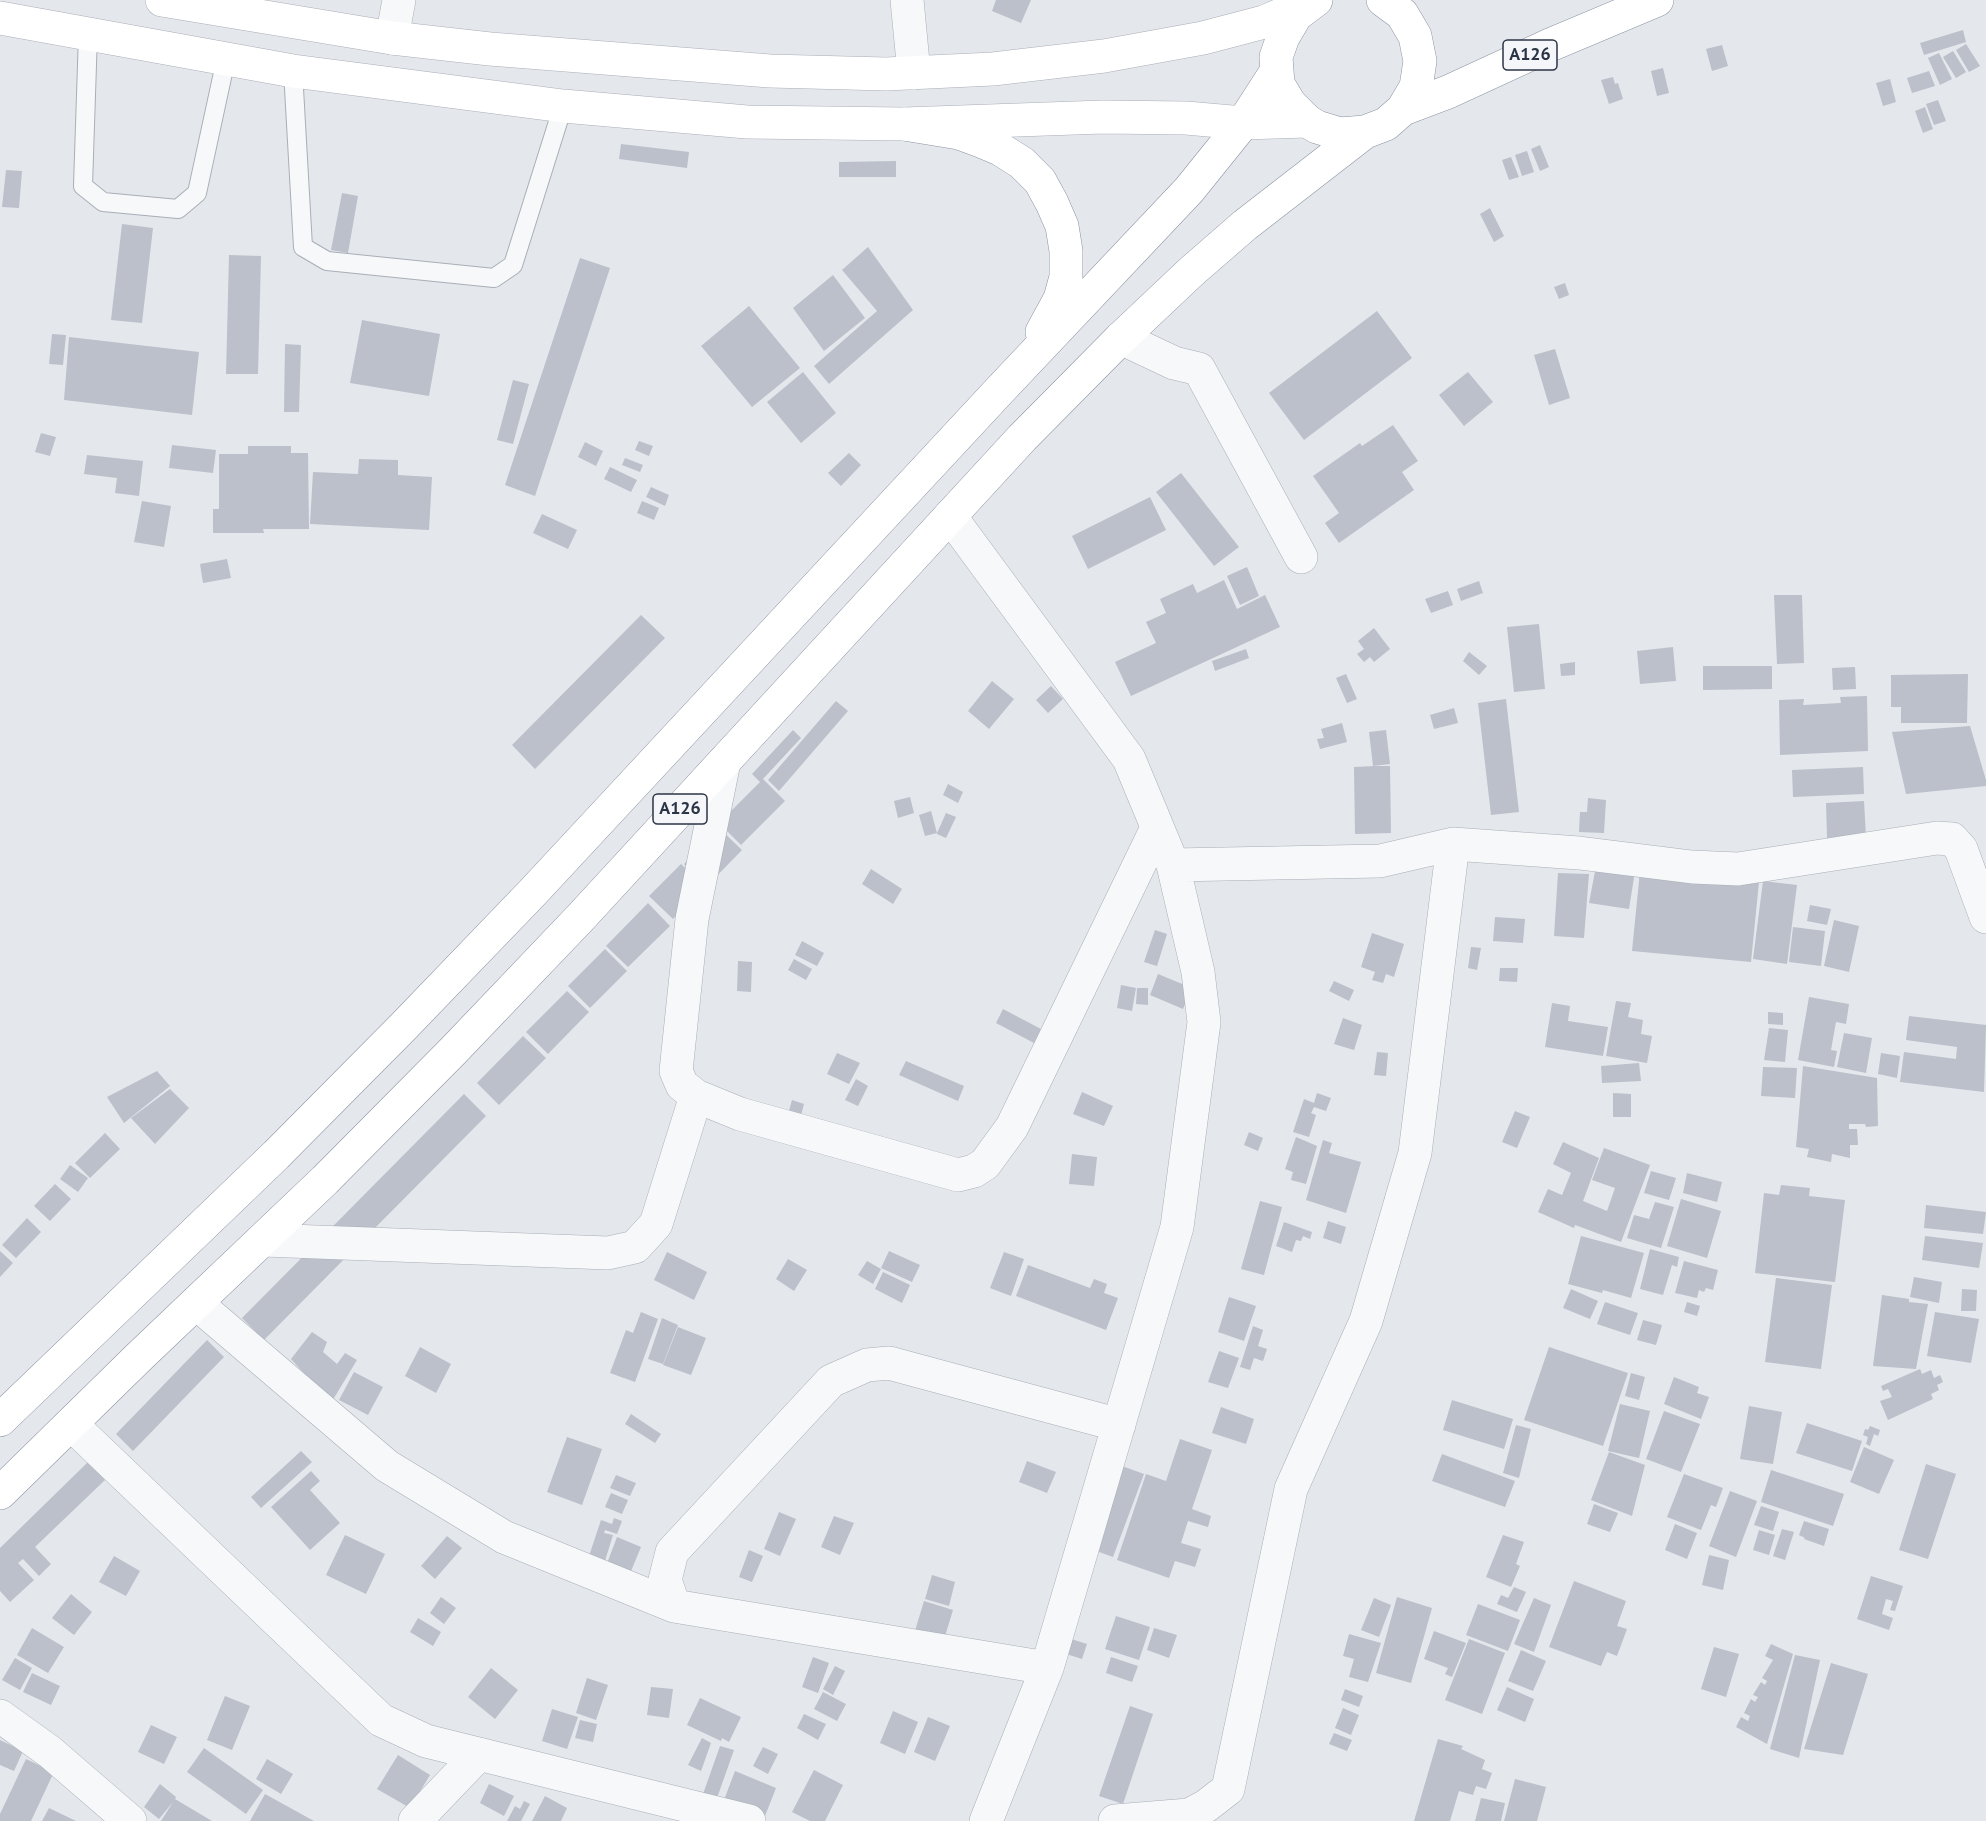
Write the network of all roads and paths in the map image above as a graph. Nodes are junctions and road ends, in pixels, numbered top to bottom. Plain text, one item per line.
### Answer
1 (162, 0) edge
2 (399, 0) edge
3 (907, 0) edge
4 (1315, 0) edge
5 (1383, 0) edge
6 (1657, 0) edge
7 (0, 18) edge
8 (88, 34) junction
9 (392, 38) junction
10 (226, 59) junction
11 (293, 71) junction
12 (1276, 72) junction
13 (914, 73) junction
14 (563, 106) junction
15 (1403, 109) junction
16 (1307, 121) junction
17 (903, 123) junction
18 (1243, 123) junction
19 (1365, 132) junction
20 (1121, 338) junction
21 (999, 391) junction
22 (950, 516) junction
23 (1301, 556) dead end
24 (724, 762) junction
25 (1157, 828) junction
26 (1453, 844) junction
27 (1173, 865) junction
28 (1986, 917) edge
29 (696, 1096) junction
30 (263, 1240) junction
31 (196, 1303) junction
32 (0, 1420) edge
33 (71, 1424) junction
34 (1119, 1425) junction
35 (0, 1493) edge
36 (674, 1606) junction
37 (1047, 1668) junction
38 (0, 1716) edge
39 (479, 1754) junction
40 (130, 1821) edge
41 (415, 1821) edge
42 (749, 1821) edge
43 (986, 1821) edge
44 (1115, 1821) edge

1 - 9 main road
2 - 9 street
3 - 13 street
4 - 12 main road, A126
4 - 13 main road
5 - 15 main road, A126
6 - 15 main road, A126
7 - 8 main road
8 - 10 main road
8 - 10 lane
9 - 13 main road
10 - 11 main road
11 - 14 main road
11 - 14 lane
12 - 16 main road, A126
12 - 18 main road, A126
14 - 17 main road
15 - 19 main road, A126
16 - 18 main road
16 - 19 main road, A126
17 - 18 main road
17 - 21 main road
18 - 21 main road, A126
19 - 20 main road, A126
20 - 22 main road, A126
20 - 23 street
21 - 32 main road, A126
22 - 24 main road, A126
22 - 25 street
24 - 29 street
24 - 30 main road, A126
25 - 27 street
25 - 29 street
26 - 27 street
26 - 28 street
26 - 44 street
27 - 34 street
29 - 30 street
30 - 31 main road, A126
31 - 33 main road, A126
31 - 36 street
33 - 35 main road, A126
33 - 39 street
34 - 36 street
34 - 37 street
36 - 37 street
37 - 43 street
38 - 40 street
39 - 41 street
39 - 42 street

